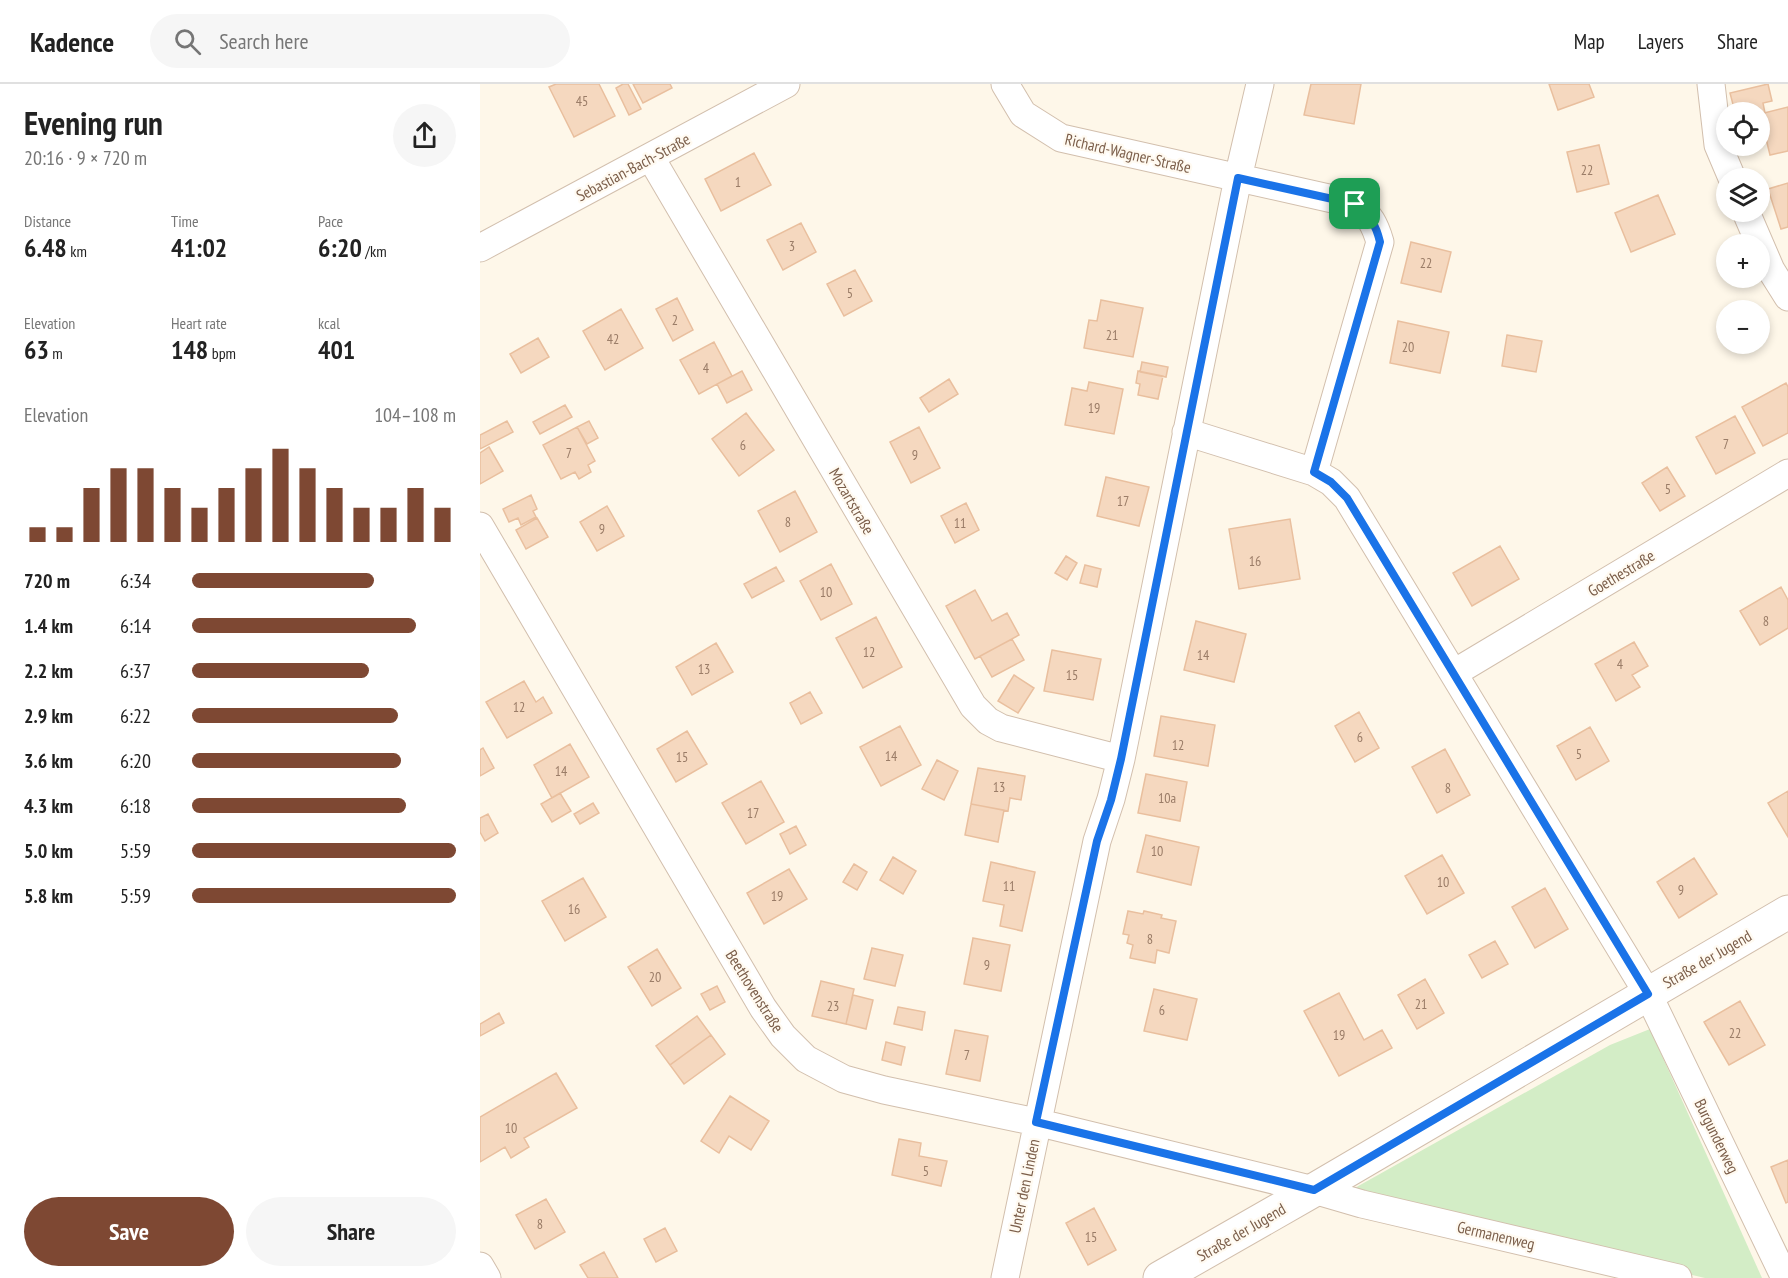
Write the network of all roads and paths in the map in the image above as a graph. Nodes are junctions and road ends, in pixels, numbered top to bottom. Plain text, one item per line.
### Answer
1 (786, 84) edge
2 (1005, 84) edge
3 (1260, 84) edge
4 (1711, 84) edge
5 (651, 158) junction
6 (1728, 168) edge
7 (1238, 178) junction
8 (1750, 222) edge
9 (480, 248) edge
10 (1788, 297) edge
11 (1186, 432) junction
12 (1314, 472) junction
13 (1788, 473) edge
14 (480, 525) edge
15 (1454, 673) junction
16 (1121, 759) junction
17 (1788, 912) edge
18 (1648, 994) junction
19 (1036, 1122) junction
20 (1314, 1190) junction
21 (480, 1266) edge
22 (487, 1278) edge
23 (1005, 1278) edge
24 (1160, 1278) edge
25 (1678, 1278) edge
26 (1785, 1278) edge

1 - 5 street, Sebastian-Bach-Straße
2 - 7 street, Richard-Wagner-Straße
3 - 7 street, Unter den Linden
4 - 6 street
5 - 9 street, Sebastian-Bach-Straße
5 - 16 street, Mozartstraße
7 - 11 street, Unter den Linden
7 - 12 street
8 - 10 street
11 - 12 street, Burgunderweg
11 - 16 street, Unter den Linden
12 - 15 street, Burgunderweg
13 - 15 street, Goethestraße
14 - 19 street, Beethovenstraße
15 - 18 street, Burgunderweg
16 - 19 street, Unter den Linden
17 - 18 street, Straße der Jugend
18 - 20 street, Straße der Jugend
18 - 26 street, Burgunderweg
19 - 20 street, Beethovenstraße
19 - 23 street, Unter den Linden
20 - 24 street, Straße der Jugend
20 - 25 street, Germanenweg
21 - 22 street

